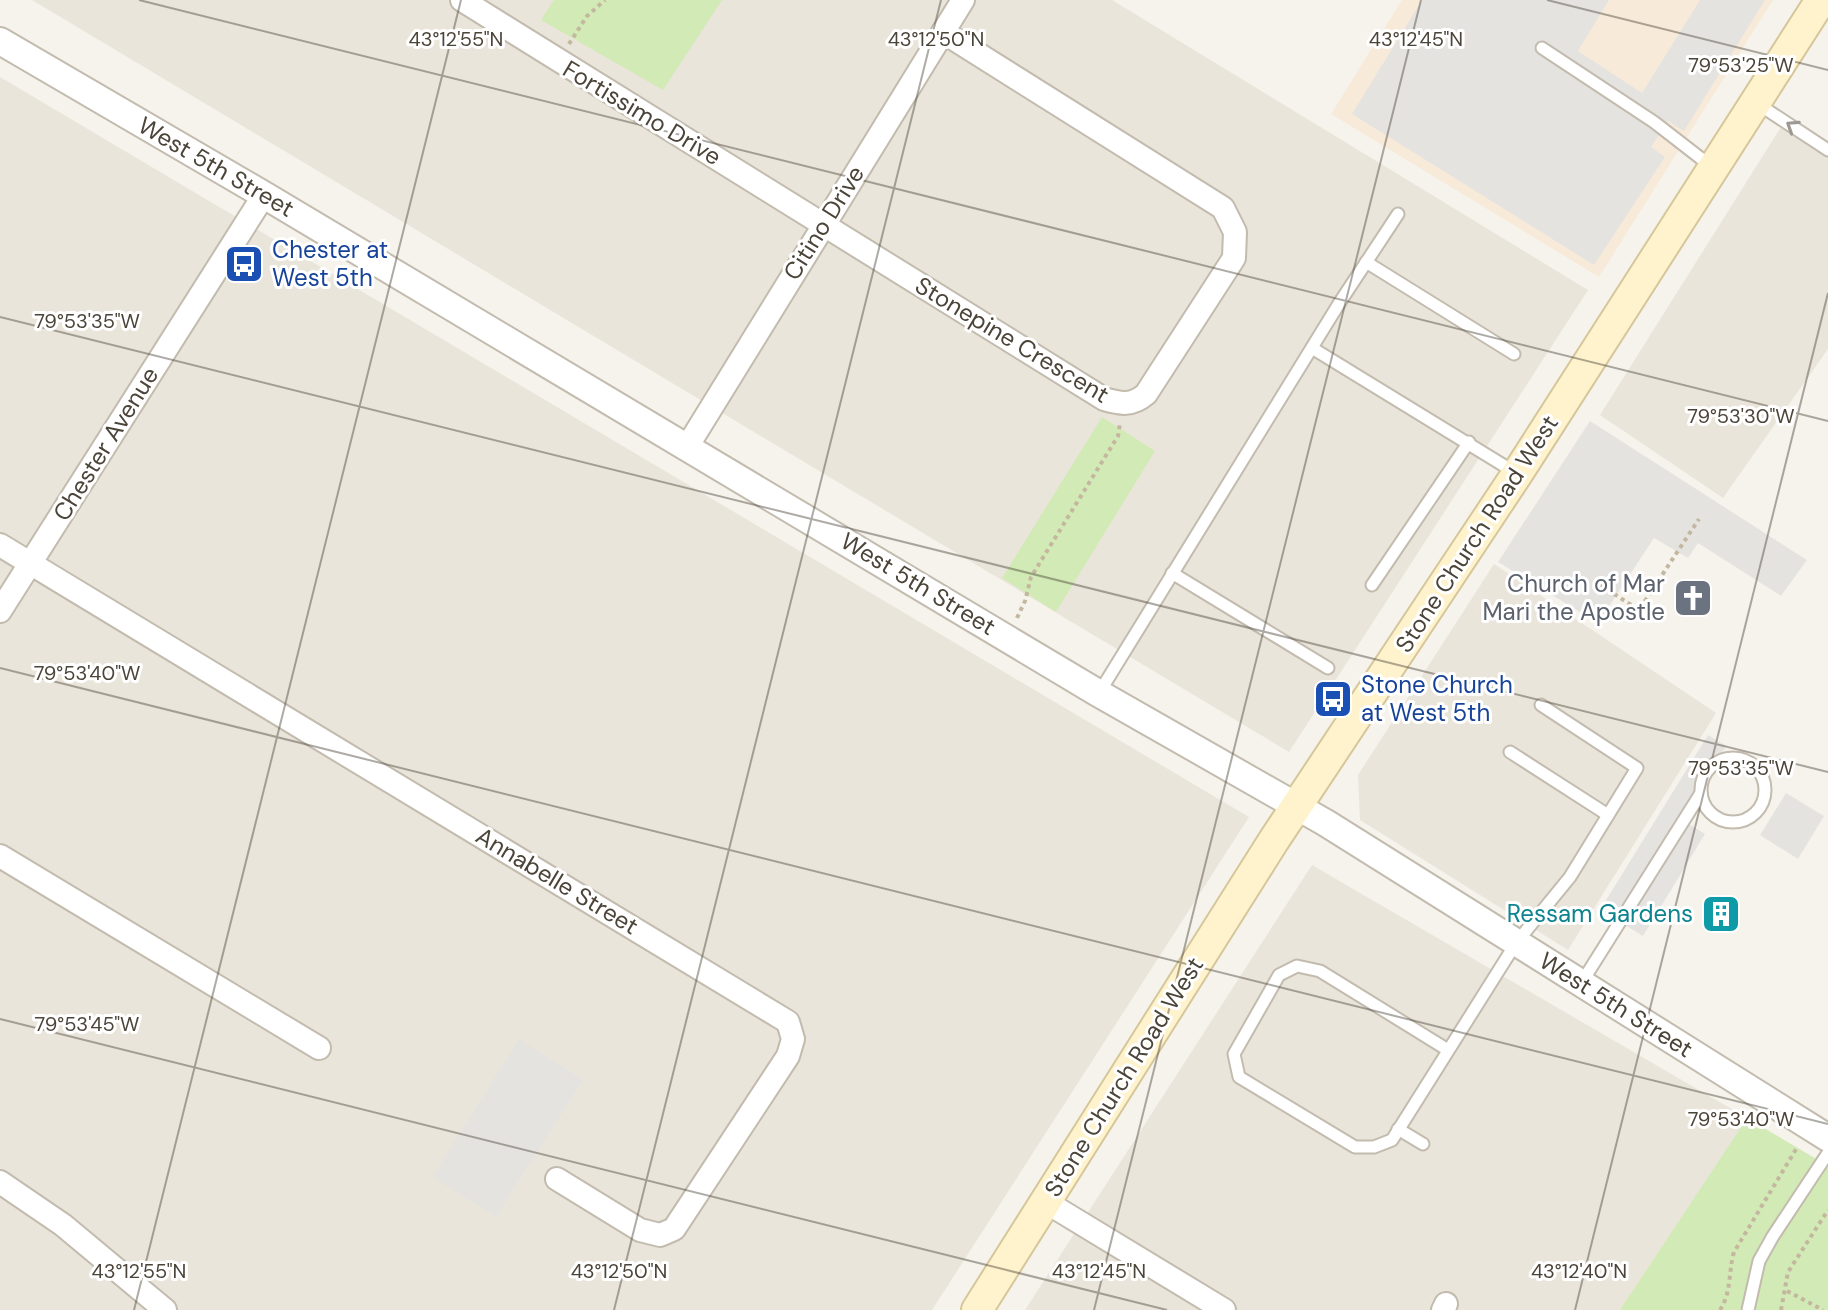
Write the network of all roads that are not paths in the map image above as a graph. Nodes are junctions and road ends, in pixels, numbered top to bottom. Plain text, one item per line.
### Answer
1 (462, 0) edge
2 (963, 0) edge
3 (1821, 0) edge
4 (943, 32) junction
5 (0, 41) edge
6 (1542, 48) dead end
7 (1756, 102) junction
8 (1828, 150) edge
9 (1714, 167) junction
10 (264, 195) junction
11 (1398, 214) dead end
12 (823, 224) junction
13 (1366, 262) junction
14 (1312, 348) junction
15 (1514, 354) dead end
16 (1469, 442) junction
17 (687, 447) junction
18 (1517, 474) junction
19 (0, 545) edge
20 (31, 563) junction
21 (1172, 573) junction
22 (1372, 585) dead end
23 (0, 611) edge
24 (1328, 668) dead end
25 (1098, 693) junction
26 (1541, 705) dead end
27 (1510, 752) dead end
28 (1701, 793) junction
29 (1296, 806) junction
30 (1608, 815) junction
31 (0, 856) edge
32 (1516, 943) junction
33 (1582, 982) junction
34 (319, 1048) dead end
35 (1448, 1050) junction
36 (1398, 1129) junction
37 (1819, 1132) edge
38 (1423, 1144) dead end
39 (1828, 1153) edge
40 (557, 1179) dead end
41 (0, 1182) edge
42 (1046, 1202) junction
43 (165, 1310) edge
44 (977, 1310) edge
45 (1224, 1310) edge
46 (1748, 1310) edge

1 - 12 street, Fortissimo Drive
2 - 4 street, Citino Drive
3 - 7 main road, Stone Church Road West
4 - 12 street, Citino Drive
4 - 12 street, Stonepine Crescent
5 - 10 street, West 5th Street
6 - 9 lane
8 -> 7 lane
7 - 9 main road, Stone Church Road West
9 - 18 main road, Stone Church Road West
10 - 17 street, West 5th Street
10 - 20 street, Chester Avenue
11 - 13 lane
12 - 17 street, Citino Drive
13 - 14 lane
13 - 15 lane
14 - 16 lane
14 - 21 lane
16 - 18 lane
16 - 22 lane
17 - 25 street, West 5th Street
18 - 29 main road, Stone Church Road West
19 - 20 street, Annabelle Street
20 - 23 street, Chester Avenue
20 - 40 street, Annabelle Street
21 - 24 lane
21 - 25 lane
25 - 29 street, West 5th Street
26 - 30 lane
27 - 30 lane
28 - 28 lane
28 - 33 lane
29 - 32 street, West 5th Street
29 - 42 main road, Stone Church Road West
30 - 32 lane
31 - 34 street
32 - 33 street, West 5th Street
32 - 35 lane
33 - 37 street, West 5th Street
35 - 36 lane
35 - 36 lane
36 - 38 lane
39 - 46 lane
41 - 43 street
42 - 44 main road, Stone Church Road West
42 - 45 street

